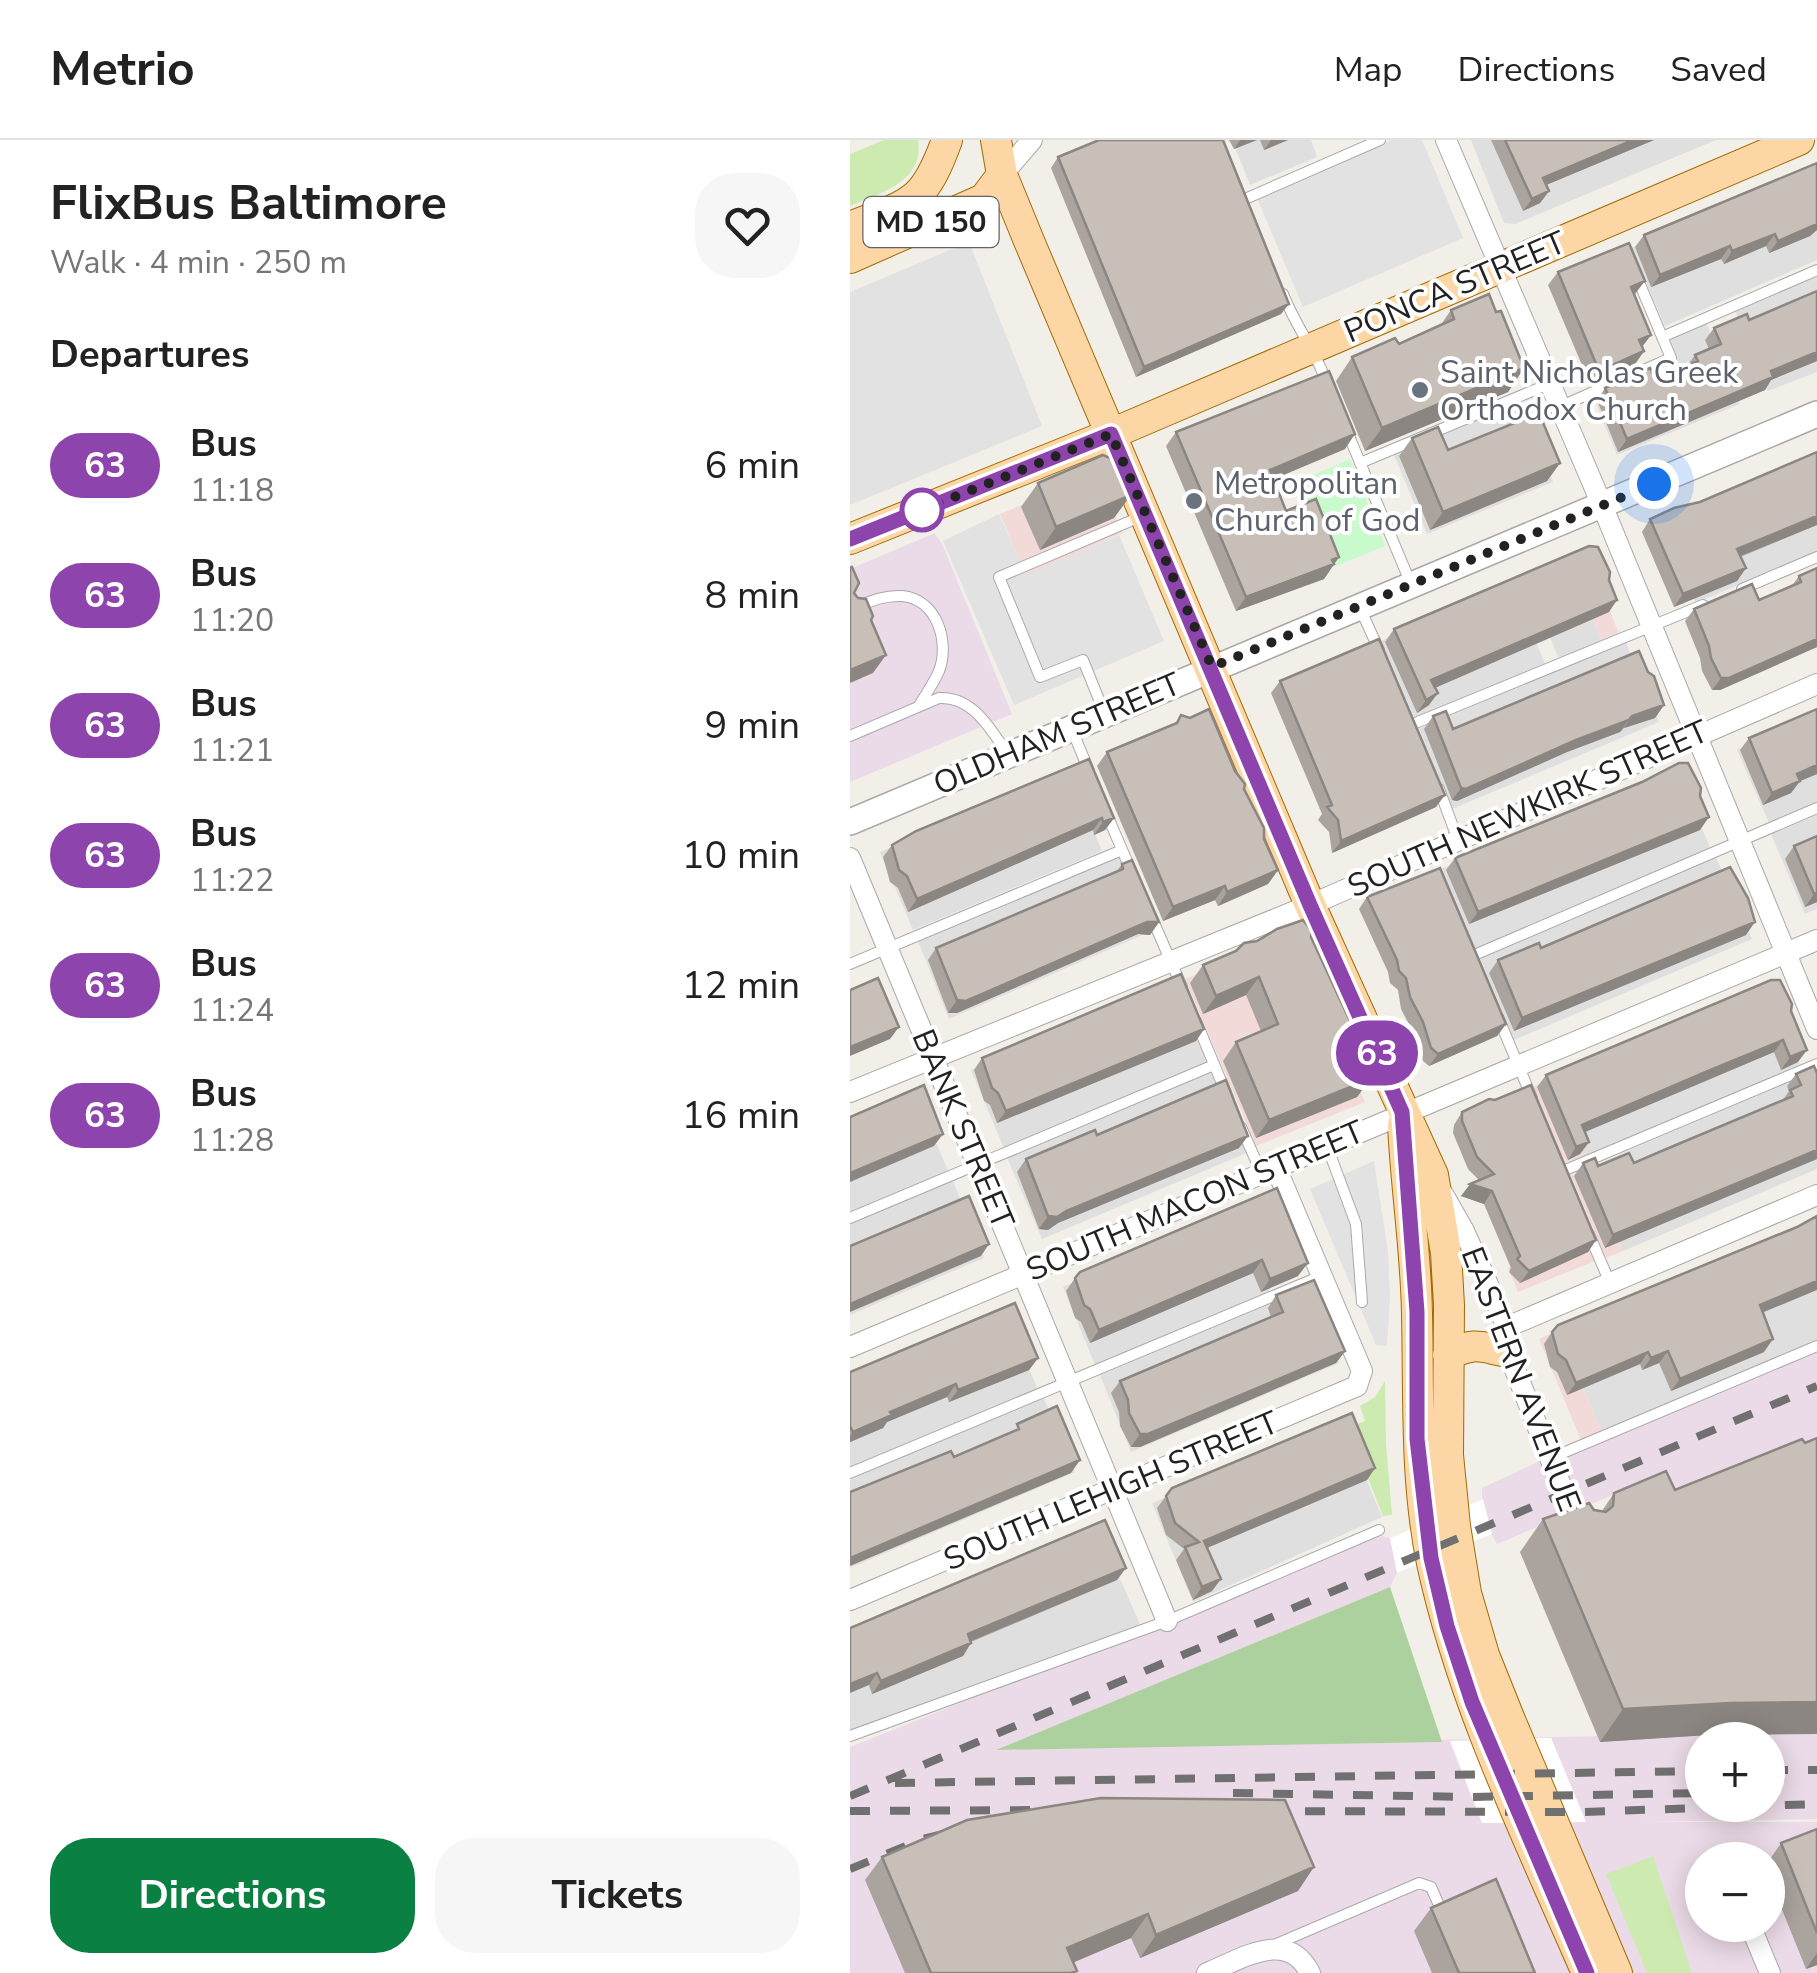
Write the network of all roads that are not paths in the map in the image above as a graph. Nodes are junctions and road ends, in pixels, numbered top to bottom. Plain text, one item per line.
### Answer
1 (947, 140) edge
2 (967, 140) edge
3 (996, 140) edge
4 (1032, 140) edge
5 (1380, 140) edge
6 (1446, 140) edge
7 (1799, 140) edge
8 (1002, 176) junction
9 (1239, 184) edge
10 (1245, 199) junction
11 (1251, 214) edge
12 (850, 227) edge
13 (850, 258) edge
14 (1632, 263) edge
15 (1499, 268) junction
16 (1817, 270) edge
17 (1280, 286) edge
18 (1662, 337) junction
19 (1312, 348) junction
20 (1549, 384) junction
21 (1333, 396) edge
22 (1559, 407) junction
23 (1340, 413) edge
24 (1817, 414) edge
25 (1111, 434) junction
26 (1360, 463) junction
27 (1602, 505) junction
28 (1146, 514) junction
29 (850, 540) edge
30 (1817, 557) edge
31 (1411, 585) junction
32 (1728, 594) edge
33 (1711, 602) edge
34 (1360, 606) junction
35 (850, 610) edge
36 (1652, 627) junction
37 (1383, 658) edge
38 (1212, 667) junction
39 (1817, 684) edge
40 (919, 706) junction
41 (1406, 708) edge
42 (1104, 714) junction
43 (1413, 724) junction
44 (1071, 728) junction
45 (1696, 735) junction
46 (850, 736) edge
47 (1420, 742) edge
48 (1008, 754) junction
49 (1434, 778) edge
50 (1092, 779) edge
51 (1100, 796) edge
52 (1817, 808) edge
53 (850, 822) edge
54 (1458, 840) junction
55 (1739, 840) junction
56 (1122, 850) junction
57 (850, 858) edge
58 (1137, 885) edge
59 (1145, 902) edge
60 (1310, 905) junction
61 (1466, 940) edge
62 (1817, 940) edge
63 (888, 949) junction
64 (1786, 954) junction
65 (1472, 956) junction
66 (1171, 962) junction
67 (850, 964) edge
68 (1480, 973) edge
69 (1185, 996) edge
70 (1495, 1009) edge
71 (1192, 1013) edge
72 (1817, 1028) edge
73 (933, 1057) junction
74 (1518, 1064) junction
75 (1817, 1064) edge
76 (1214, 1065) junction
77 (850, 1092) edge
78 (1230, 1101) edge
79 (1534, 1103) edge
80 (1402, 1112) junction
81 (1238, 1119) edge
82 (1327, 1146) junction
83 (1556, 1154) edge
84 (977, 1164) junction
85 (1269, 1171) junction
86 (1563, 1171) junction
87 (1433, 1175) junction
88 (1570, 1189) edge
89 (1817, 1195) edge
90 (850, 1218) edge
91 (1585, 1224) edge
92 (1024, 1274) junction
93 (1322, 1276) junction
94 (1610, 1284) junction
95 (1362, 1302) dead end
96 (1507, 1339) junction
97 (1817, 1346) edge
98 (850, 1348) edge
99 (1448, 1354) junction
100 (1067, 1381) junction
101 (1550, 1458) junction
102 (850, 1473) edge
103 (1113, 1490) junction
104 (1379, 1530) dead end
105 (1579, 1531) edge
106 (850, 1600) edge
107 (1168, 1621) junction
108 (850, 1736) edge
109 (1442, 1912) edge
110 (1757, 1942) edge
111 (1269, 1947) junction
112 (1207, 1973) edge
113 (1310, 1973) edge
114 (1587, 1973) edge
115 (1617, 1973) edge
116 (1770, 1973) edge

1 - 12 main road, MD 150
2 - 8 main road, EASTERN AVENUE
3 - 8 main road, EASTERN AVENUE / MD 150
4 - 8 street
5 - 10 lane
6 - 15 street
7 - 15 main road, PONCA STREET
8 - 13 main road, MD 150
8 - 25 main road, EASTERN AVENUE
9 - 10 lane
10 - 11 lane
14 - 18 lane
15 - 19 main road, PONCA STREET
15 - 20 street
16 - 18 lane
17 - 19 lane
18 - 22 lane
19 - 21 lane
19 - 25 main road, PONCA STREET
20 - 22 street
20 - 26 lane
22 - 27 street
23 - 26 lane
24 - 27 street, OLDHAM STREET
25 - 28 main road, EASTERN AVENUE
25 - 29 main road, PONCA STREET
26 - 31 lane
27 - 31 street, OLDHAM STREET
27 - 36 street
28 - 38 main road, EASTERN AVENUE
28 - 42 lane
30 - 32 lane
31 - 34 street, OLDHAM STREET
33 - 36 lane
34 - 37 lane
34 - 38 street, OLDHAM STREET
35 - 40 lane
36 - 43 lane
36 - 45 street
38 - 42 street, OLDHAM STREET
38 - 60 main road, EASTERN AVENUE
39 - 45 street, SOUTH NEWKIRK STREET
40 - 46 lane
40 - 48 lane
41 - 43 lane
42 - 44 street, OLDHAM STREET
43 - 47 lane
44 - 48 street, OLDHAM STREET
44 - 50 lane
45 - 54 street, SOUTH NEWKIRK STREET
45 - 55 street
48 - 53 street, OLDHAM STREET
49 - 54 lane
51 - 56 lane
52 - 55 lane
54 - 60 street, SOUTH NEWKIRK STREET
55 - 64 street
55 - 65 lane
56 - 58 lane
56 - 63 lane
57 - 63 street, BANK STREET
59 - 66 lane
60 - 66 street, SOUTH NEWKIRK STREET
60 - 80 main road, EASTERN AVENUE
61 - 65 lane
62 - 64 street, SOUTH MACON STREET
63 - 67 lane
63 - 73 street, BANK STREET
64 - 72 street
64 - 74 street, SOUTH MACON STREET
65 - 68 lane
66 - 69 lane
66 - 73 street, SOUTH NEWKIRK STREET
70 - 74 lane
71 - 76 lane
73 - 77 street, SOUTH NEWKIRK STREET
73 - 84 street, BANK STREET
74 - 79 lane
74 - 80 street, SOUTH MACON STREET
75 - 86 lane
76 - 78 lane
76 - 84 lane
80 - 82 street, SOUTH MACON STREET
80 - 87 main road, EASTERN AVENUE
80 - 114 main road, EASTERN AVENUE
81 - 85 lane
82 - 85 street, SOUTH MACON STREET
82 - 95 lane
83 - 86 lane
84 - 90 lane
84 - 92 street, BANK STREET
85 - 92 street, SOUTH MACON STREET
85 - 93 street
86 - 88 lane
87 - 96 street, EASTERN AVENUE
87 - 99 main road, EASTERN AVENUE
89 - 94 street
91 - 94 lane
92 - 98 street, SOUTH MACON STREET
92 - 100 street, BANK STREET
93 - 100 lane
93 - 103 street, SOUTH LEHIGH STREET
94 - 96 street
96 - 99 main road
96 - 101 street, EASTERN AVENUE
97 - 101 lane
99 - 115 main road, EASTERN AVENUE
100 - 102 lane
100 - 103 street, BANK STREET
101 - 105 street, EASTERN AVENUE
103 - 106 street, SOUTH LEHIGH STREET
103 - 107 street, BANK STREET
104 - 107 lane
107 - 108 lane
109 - 111 lane
110 - 116 street
111 - 112 street
111 - 113 street

